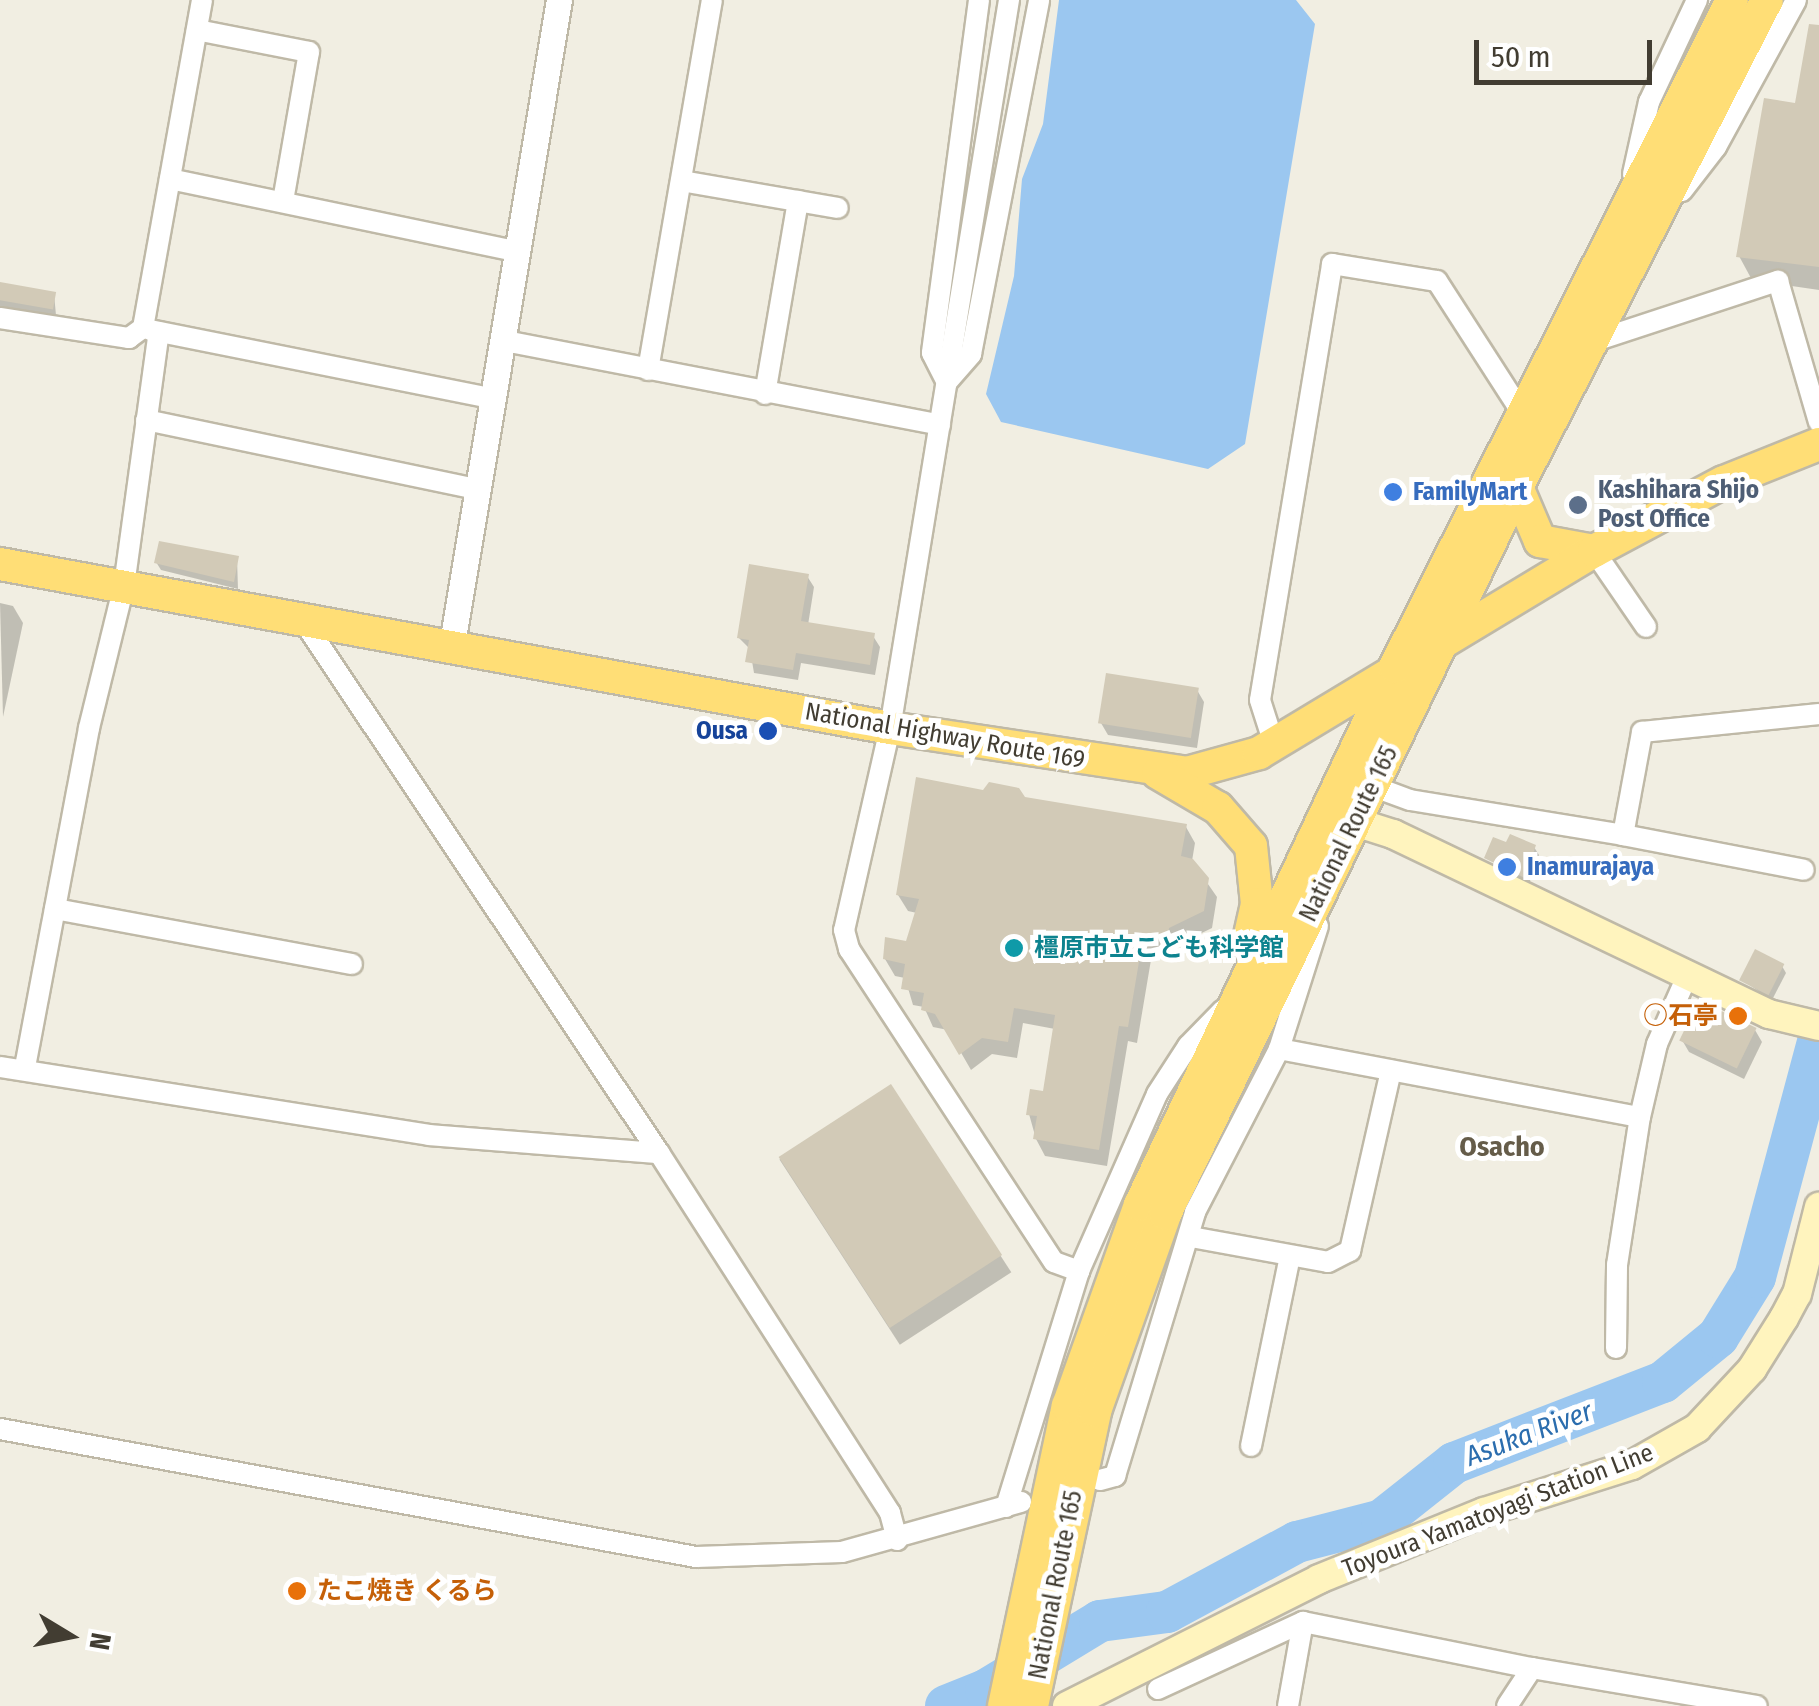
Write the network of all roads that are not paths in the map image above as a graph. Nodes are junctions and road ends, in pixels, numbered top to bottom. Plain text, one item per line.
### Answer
1 (202, 0) edge
2 (559, 0) edge
3 (712, 0) edge
4 (979, 0) edge
5 (1010, 0) edge
6 (1038, 0) edge
7 (1697, 0) edge
8 (1732, 0) edge
9 (1766, 0) edge
10 (1796, 0) edge
11 (197, 30) junction
12 (170, 178) junction
13 (682, 180) junction
14 (284, 201) junction
15 (798, 201) junction
16 (838, 208) dead end
17 (1638, 223) junction
18 (520, 252) junction
19 (0, 318) edge
20 (151, 330) junction
21 (505, 341) junction
22 (1595, 341) junction
23 (648, 370) junction
24 (946, 382) junction
25 (766, 394) junction
26 (495, 399) junction
27 (1522, 413) junction
28 (146, 420) junction
29 (1819, 422) edge
30 (940, 425) junction
31 (1819, 444) edge
32 (1517, 487) junction
33 (480, 490) junction
34 (1594, 552) junction
35 (0, 564) edge
36 (124, 586) junction
37 (302, 619) junction
38 (1646, 627) dead end
39 (452, 644) junction
40 (1444, 644) junction
41 (1394, 668) junction
42 (1819, 714) edge
43 (890, 728) junction
44 (1274, 744) junction
45 (1158, 773) junction
46 (1372, 786) junction
47 (1340, 818) junction
48 (1623, 835) junction
49 (1804, 870) dead end
50 (1322, 889) junction
51 (55, 909) junction
52 (352, 964) dead end
53 (1688, 974) junction
54 (1235, 998) junction
55 (1811, 1024) edge
56 (1279, 1048) junction
57 (0, 1067) edge
58 (25, 1067) junction
59 (1390, 1071) junction
60 (1640, 1117) junction
61 (659, 1153) junction
62 (1819, 1207) edge
63 (1191, 1237) junction
64 (1290, 1256) junction
65 (1079, 1271) junction
66 (1616, 1348) dead end
67 (0, 1429) edge
68 (1250, 1446) dead end
69 (1100, 1480) dead end
70 (897, 1540) junction
71 (1035, 1616) junction
72 (1303, 1622) junction
73 (1532, 1668) junction
74 (1154, 1687) edge
75 (1023, 1705) edge
76 (1067, 1706) edge
77 (1288, 1706) edge
78 (1507, 1706) edge
79 (1758, 1706) edge

1 - 11 street
2 - 18 street
3 - 13 street
4 - 24 street
5 - 24 street
6 - 24 street
7 - 17 street
8 - 17 highway, National Route 165
9 - 17 highway, National Route 165
10 - 17 street
11 - 12 street
11 - 14 street
12 - 14 street
12 - 20 street
13 - 15 street
13 - 23 street
14 - 18 street
15 - 16 street
15 - 25 street
17 - 22 highway, National Route 165
17 - 27 highway, National Route 165
18 - 21 street
19 - 20 street
20 - 26 street
20 - 28 street
21 - 23 street
21 - 26 street
22 - 29 street
22 - 32 highway, National Route 165
23 - 25 street
24 - 30 street
25 - 30 street
26 - 33 street
27 - 41 highway, National Route 165
27 - 44 street
28 - 33 street
28 - 36 street
30 - 43 street
31 - 34 highway, National Highway Route 169
32 - 34 highway
32 - 40 highway, National Route 165
33 - 39 street
34 - 38 street
34 - 40 highway, National Highway Route 169
35 - 36 highway, National Highway Route 169
36 - 37 highway, National Highway Route 169
36 - 51 street
37 - 39 highway, National Highway Route 169
37 - 61 street
39 - 43 highway, National Highway Route 169
40 - 41 highway, National Highway Route 169
40 - 46 highway, National Route 165
41 - 44 highway, National Highway Route 169
41 - 47 highway, National Route 165
42 - 48 street
43 - 45 highway, National Highway Route 169
43 - 65 street
44 - 45 highway, National Highway Route 169
45 - 54 highway
46 - 47 highway, National Route 165
46 - 48 street
47 - 50 highway, National Route 165
47 - 53 main road
47 - 54 highway, National Route 165
48 - 49 street
50 - 56 street
50 - 71 highway, National Route 165
51 - 52 street
51 - 58 street
53 - 55 main road
53 - 60 street
54 - 65 street
54 - 71 highway, National Route 165
56 - 59 street
56 - 63 street
57 - 58 street
58 - 61 street
59 - 60 street
59 - 64 street
60 - 66 street
61 - 70 street
62 - 74 main road, Toyoura Yamatoyagi Station Line
63 - 64 street
63 - 69 street
64 - 68 street
65 - 70 street
67 - 70 street
71 - 75 highway, National Route 165
72 - 73 street
72 - 74 street
72 - 77 street
73 - 78 street
73 - 79 street
74 - 76 main road, Toyoura Yamatoyagi Station Line

